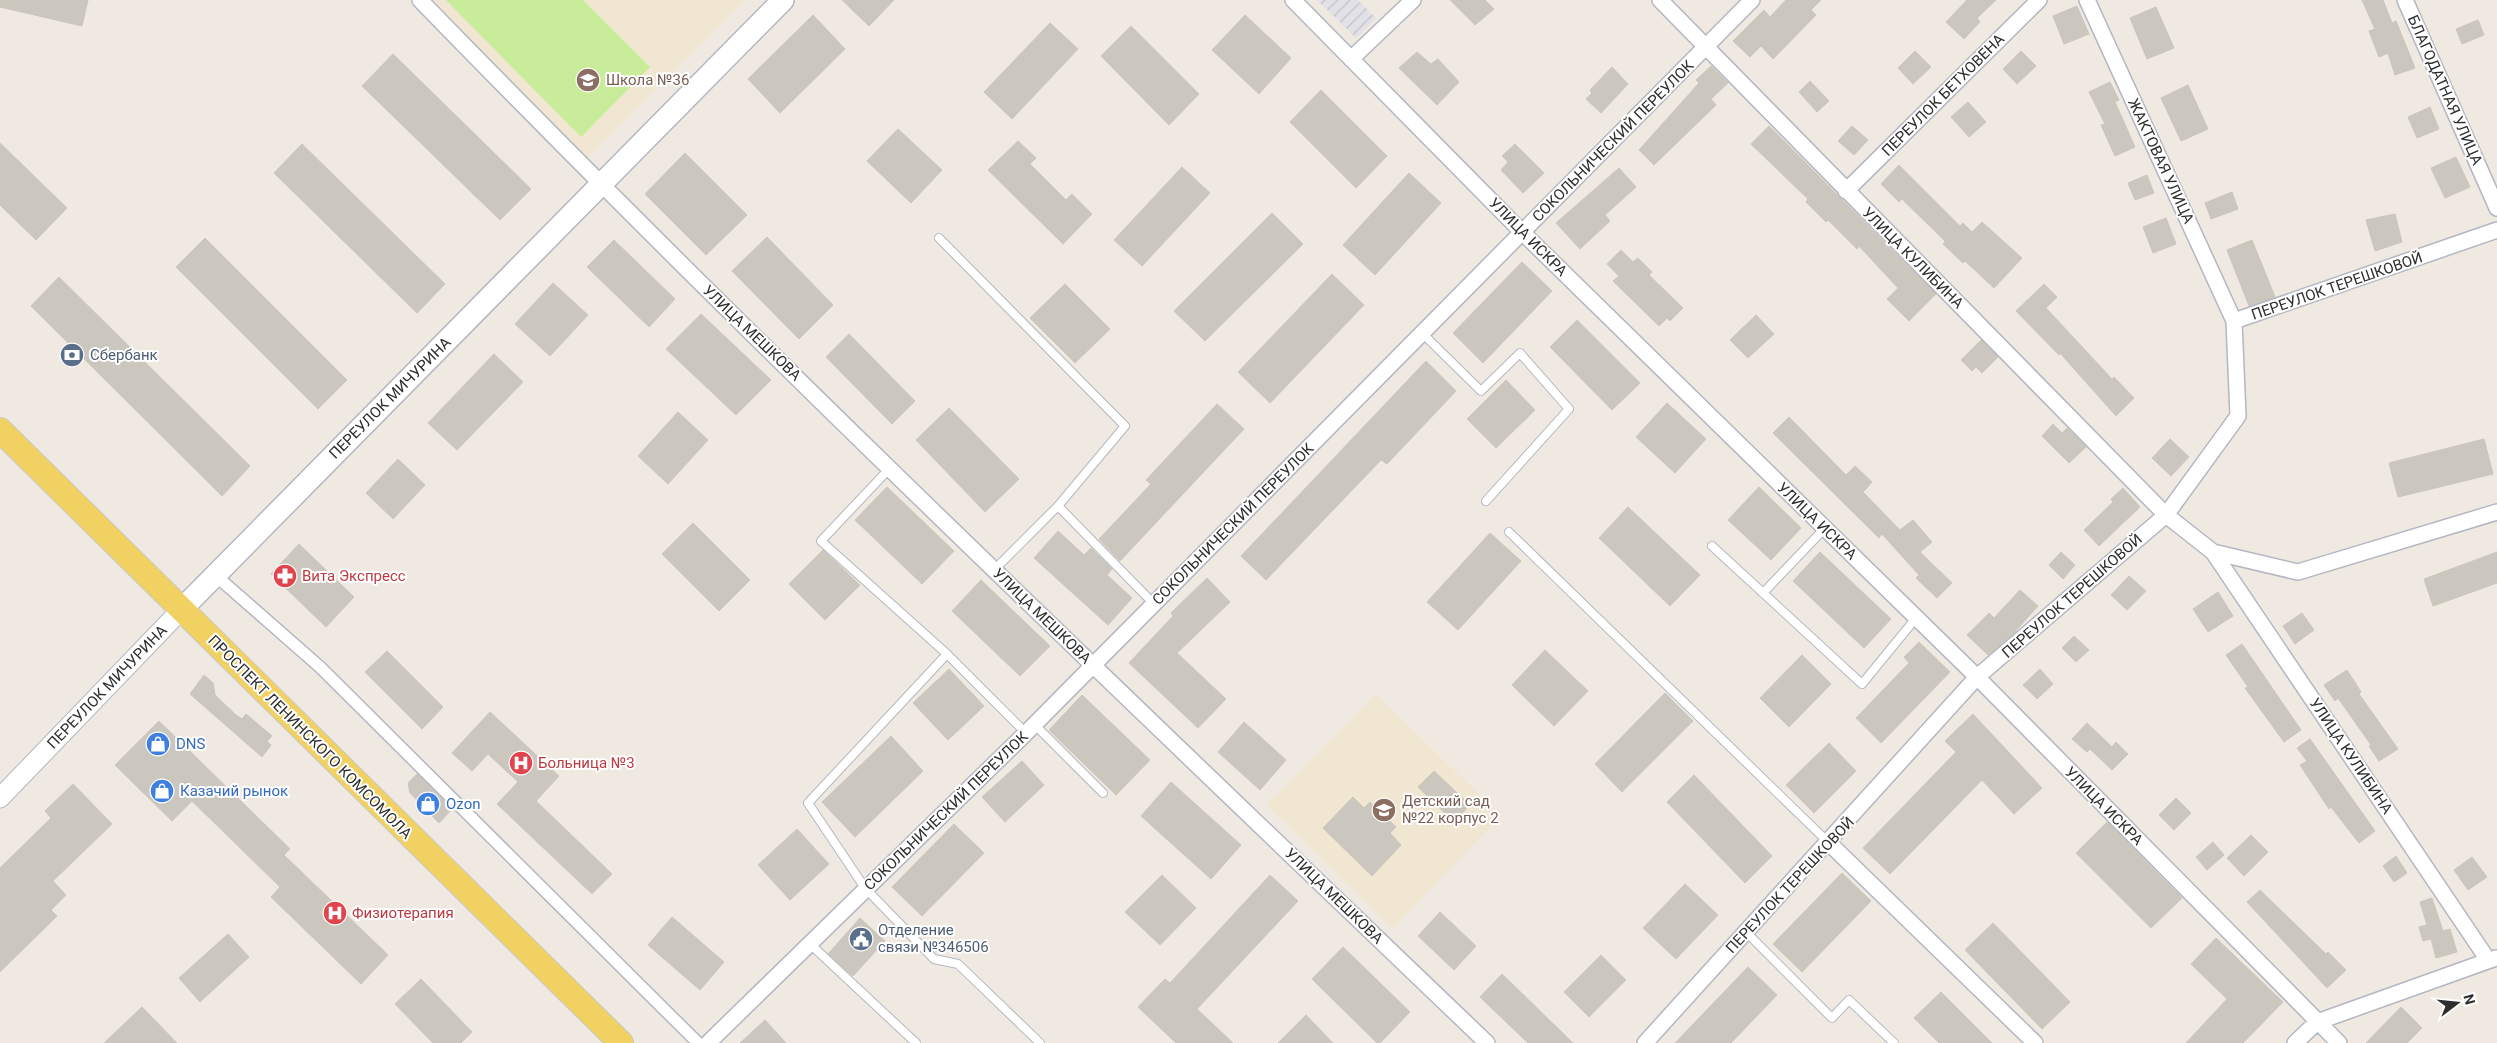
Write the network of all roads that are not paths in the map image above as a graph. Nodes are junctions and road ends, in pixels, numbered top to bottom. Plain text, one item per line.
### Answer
1 (420, 0) edge
2 (783, 0) edge
3 (1293, 0) edge
4 (1412, 0) edge
5 (1660, 0) edge
6 (1752, 0) edge
7 (2039, 0) edge
8 (2088, 0) edge
9 (2405, 0) edge
10 (1705, 48) junction
11 (1351, 59) junction
12 (600, 185) junction
13 (1846, 191) junction
14 (2497, 208) edge
15 (2497, 230) edge
16 (1522, 232) junction
17 (939, 238) dead end
18 (2234, 321) junction
19 (1422, 333) junction
20 (0, 430) edge
21 (890, 468) junction
22 (1486, 501) dead end
23 (1058, 506) junction
24 (2497, 512) edge
25 (2166, 515) junction
26 (1825, 528) junction
27 (1508, 532) dead end
28 (1712, 546) dead end
29 (2213, 552) junction
30 (994, 570) junction
31 (215, 575) junction
32 (1763, 593) junction
33 (1154, 604) junction
34 (181, 610) junction
35 (1916, 618) junction
36 (947, 654) junction
37 (1093, 666) junction
38 (1977, 678) junction
39 (1031, 729) junction
40 (1103, 793) dead end
41 (0, 798) edge
42 (1829, 843) junction
43 (865, 888) junction
44 (1746, 932) junction
45 (810, 943) junction
46 (2492, 959) edge
47 (2317, 1022) junction
48 (621, 1043) edge
49 (698, 1043) edge
50 (708, 1043) edge
51 (916, 1043) edge
52 (1040, 1043) edge
53 (1487, 1043) edge
54 (1645, 1043) edge
55 (1894, 1043) edge
56 (2035, 1043) edge
57 (2295, 1043) edge
58 (2340, 1043) edge

1 - 12 street, УЛИЦА МЕШКОВА
2 - 12 main road, ПЕРЕУЛОК МИЧУРИНА
3 - 11 street, УЛИЦА ИСКРА
4 - 11 street
5 - 10 street, УЛИЦА КУЛИБИНА
6 - 10 street, СОКОЛЬНИЧЕСКИЙ ПЕРЕУЛОК
7 - 13 street, ПЕРЕУЛОК БЕТХОВЕНА
8 - 18 street, ЖАКТОВАЯ УЛИЦА
9 - 14 street, БЛАГОДАТНАЯ УЛИЦА
10 - 13 street, УЛИЦА КУЛИБИНА
10 - 16 street, СОКОЛЬНИЧЕСКИЙ ПЕРЕУЛОК
11 - 16 street, УЛИЦА ИСКРА
12 - 21 street, УЛИЦА МЕШКОВА
12 - 31 main road, ПЕРЕУЛОК МИЧУРИНА
13 - 25 street, УЛИЦА КУЛИБИНА
15 - 18 street, ПЕРЕУЛОК ТЕРЕШКОВОЙ
16 - 19 street, СОКОЛЬНИЧЕСКИЙ ПЕРЕУЛОК
16 - 26 street, УЛИЦА ИСКРА
17 - 23 lane
18 - 25 street, ПЕРЕУЛОК ТЕРЕШКОВОЙ
19 - 22 lane
19 - 33 street, СОКОЛЬНИЧЕСКИЙ ПЕРЕУЛОК
20 - 34 main road, ПРОСПЕКТ ЛЕНИНСКОГО КОМСОМОЛА
21 - 30 street, УЛИЦА МЕШКОВА
21 - 36 lane
23 - 30 lane
23 - 33 lane
24 - 29 street
25 - 29 street, УЛИЦА КУЛИБИНА
25 - 38 street, ПЕРЕУЛОК ТЕРЕШКОВОЙ
26 - 32 lane
26 - 35 street, УЛИЦА ИСКРА
27 - 42 lane
28 - 32 lane
29 - 46 street, УЛИЦА КУЛИБИНА
30 - 37 street, УЛИЦА МЕШКОВА
31 - 34 main road, ПЕРЕУЛОК МИЧУРИНА
31 - 49 street
32 - 35 lane
33 - 37 street, СОКОЛЬНИЧЕСКИЙ ПЕРЕУЛОК
34 - 41 street, ПЕРЕУЛОК МИЧУРИНА
34 - 48 main road, ПРОСПЕКТ ЛЕНИНСКОГО КОМСОМОЛА
35 - 38 street, УЛИЦА ИСКРА
36 - 39 lane
36 - 43 lane
37 - 39 street, СОКОЛЬНИЧЕСКИЙ ПЕРЕУЛОК
37 - 53 street, УЛИЦА МЕШКОВА
38 - 42 street, ПЕРЕУЛОК ТЕРЕШКОВОЙ
38 - 47 street, УЛИЦА ИСКРА
39 - 40 lane
39 - 43 street, СОКОЛЬНИЧЕСКИЙ ПЕРЕУЛОК
42 - 44 street, ПЕРЕУЛОК ТЕРЕШКОВОЙ
42 - 56 street
43 - 45 street, СОКОЛЬНИЧЕСКИЙ ПЕРЕУЛОК
43 - 52 lane
44 - 54 street, ПЕРЕУЛОК ТЕРЕШКОВОЙ
44 - 55 lane
45 - 50 street, СОКОЛЬНИЧЕСКИЙ ПЕРЕУЛОК
45 - 51 lane
46 - 47 street
47 - 57 street
47 - 58 street, УЛИЦА ИСКРА

